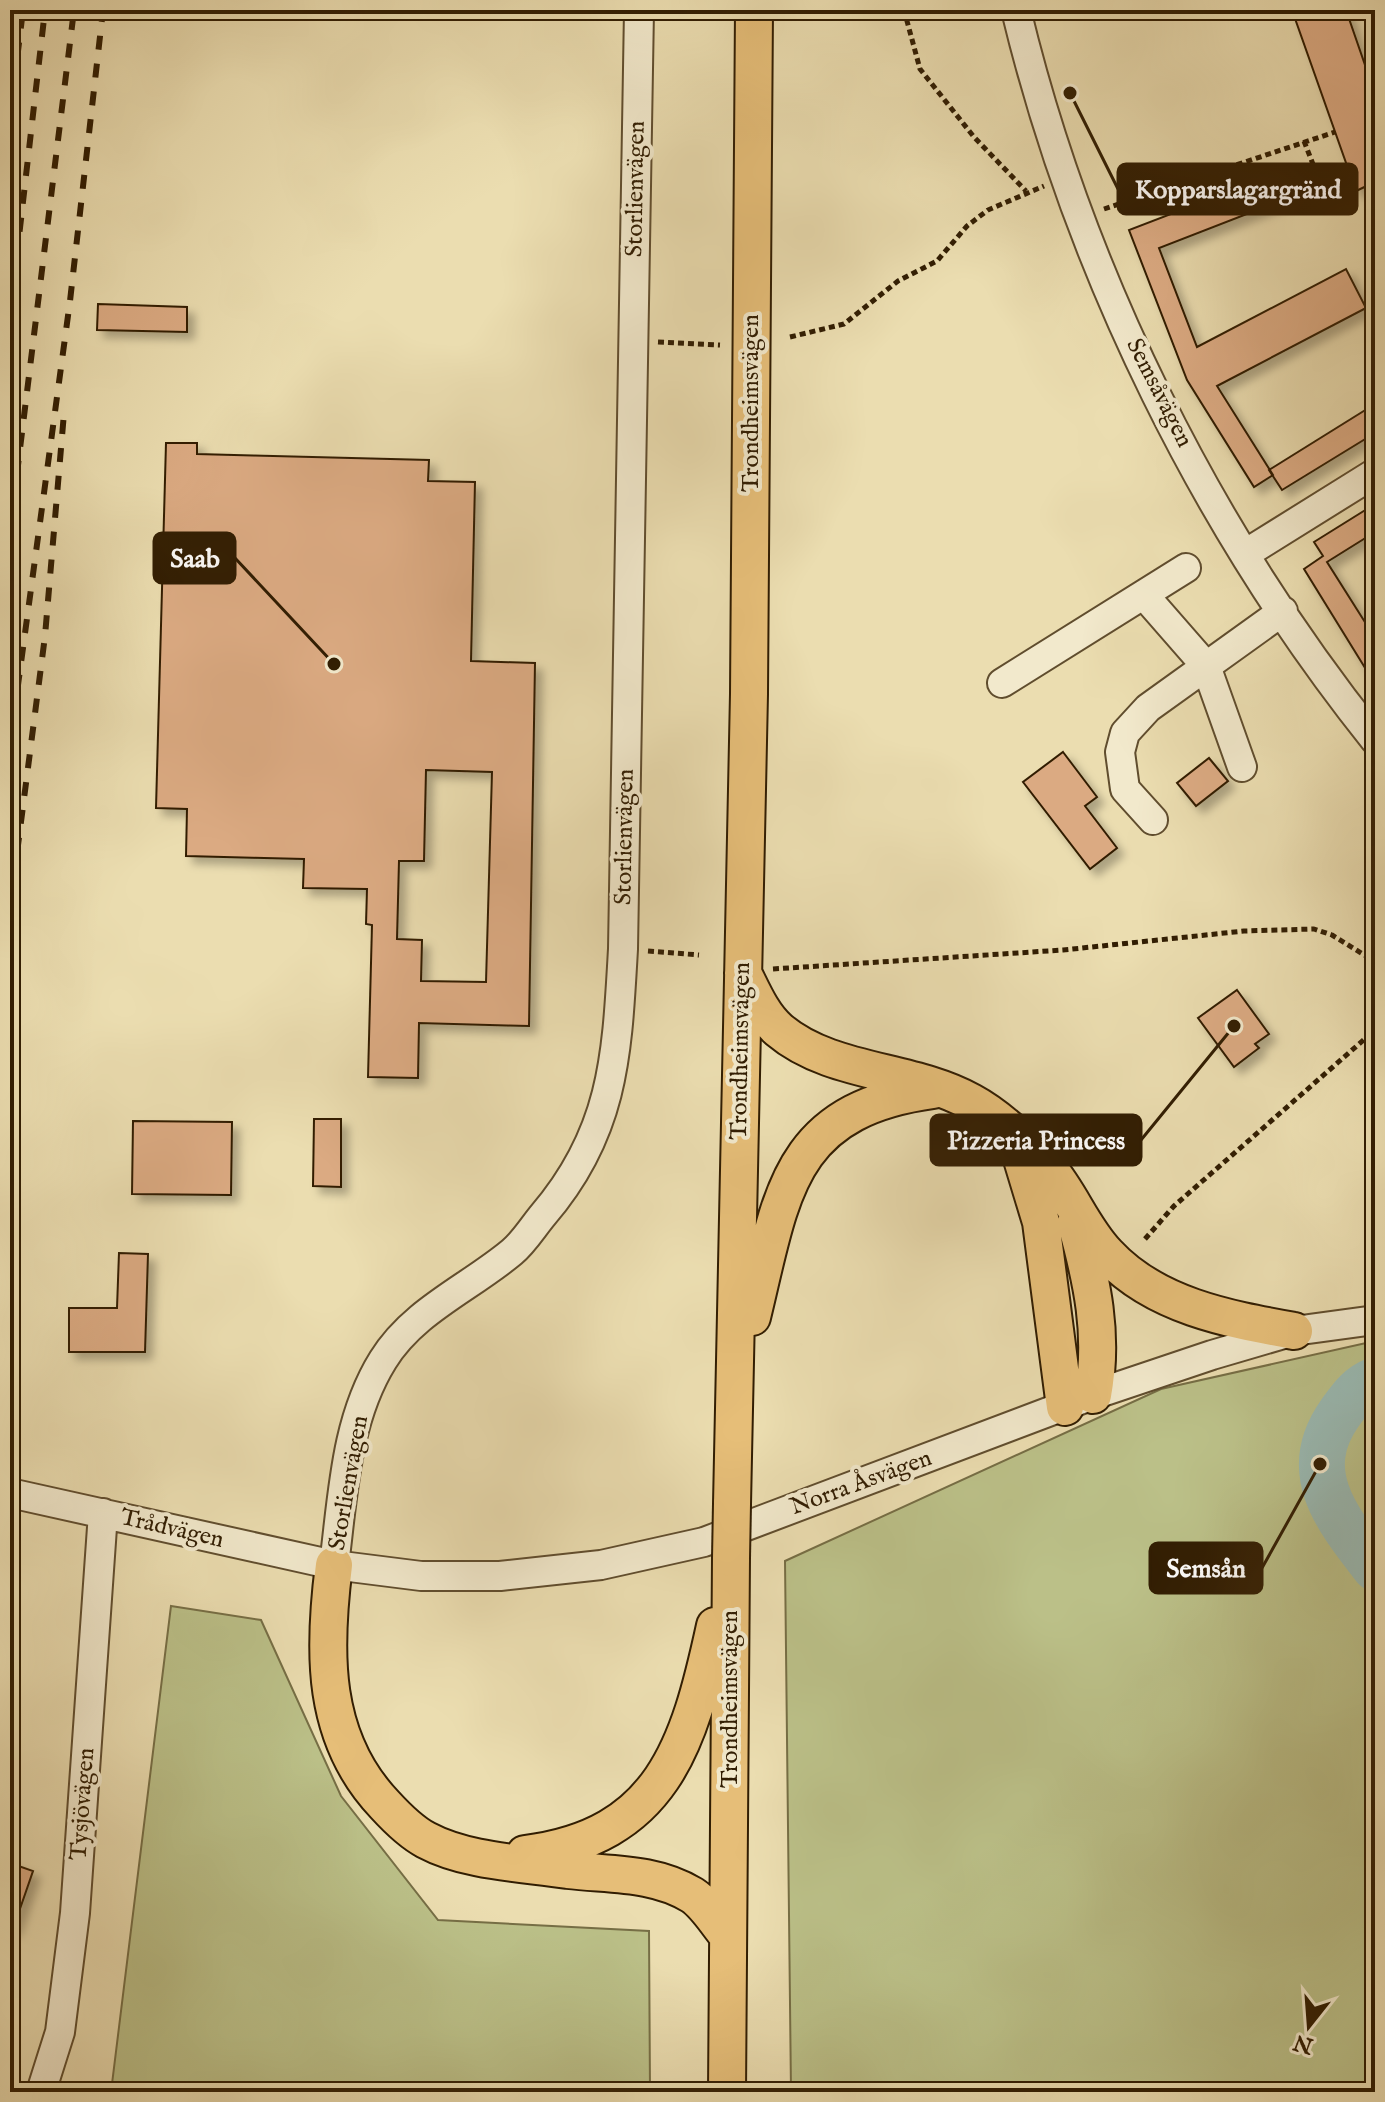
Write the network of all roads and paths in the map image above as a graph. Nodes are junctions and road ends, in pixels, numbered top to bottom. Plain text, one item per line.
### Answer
1 (639, 10) edge
2 (754, 10) edge
3 (904, 10) edge
4 (1016, 10) edge
5 (1335, 132) dead end
6 (1304, 141) junction
7 (1066, 180) junction
8 (1026, 191) junction
9 (1326, 198) dead end
10 (1078, 219) junction
11 (790, 337) dead end
12 (633, 340) junction
13 (720, 345) dead end
14 (1375, 473) edge
15 (1245, 554) junction
16 (1186, 568) dead end
17 (1144, 595) junction
18 (1283, 611) junction
19 (1206, 666) junction
20 (1002, 683) dead end
21 (1375, 740) edge
22 (1242, 767) dead end
23 (1153, 820) dead end
24 (623, 949) junction
25 (699, 955) dead end
26 (1366, 956) dead end
27 (757, 970) junction
28 (1375, 1030) edge
29 (939, 1089) junction
30 (1014, 1137) junction
31 (1071, 1206) junction
32 (1145, 1239) dead end
33 (1375, 1320) edge
34 (1294, 1331) junction
35 (737, 1379) junction
36 (1079, 1401) junction
37 (10, 1493) edge
38 (747, 1512) junction
39 (103, 1513) junction
40 (731, 1558) junction
41 (334, 1565) junction
42 (492, 1859) junction
43 (728, 1936) junction
44 (41, 2092) edge
45 (727, 2092) edge

1 - 12 street, Storlienvägen
2 - 27 main road, Trondheimsvägen
3 - 8 path
4 - 7 street, Semsåvägen
5 - 6 path
6 - 9 path
6 - 10 path
7 - 8 path
7 - 10 street, Semsåvägen
8 - 11 path
10 - 15 street, Semsåvägen
12 - 13 path
12 - 24 street, Storlienvägen
14 - 15 street
15 - 18 street, Semsåvägen
16 - 17 street
17 - 19 street
17 - 20 street
18 - 19 street
18 - 21 street, Semsåvägen
19 - 22 street
19 - 23 street
24 - 25 path
24 - 41 street, Storlienvägen
26 - 27 path
27 - 29 main road
27 - 35 main road, Trondheimsvägen
28 - 32 path
29 - 30 main road
29 - 35 main road
30 - 31 main road
30 - 36 main road
31 - 34 main road
31 - 36 main road
33 - 34 street, Norra Åsvägen
34 - 36 street, Norra Åsvägen
35 - 38 main road, Trondheimsvägen
36 - 38 street, Norra Åsvägen
37 - 39 street, Trådvägen
38 - 40 main road, Trondheimsvägen, bridge
38 - 41 street, Norra Åsvägen
39 - 41 street, Trådvägen
39 - 44 street, Tysjövägen
40 - 42 main road
40 - 43 main road, Trondheimsvägen
41 - 42 main road
42 - 43 main road
43 - 45 main road, Trondheimsvägen

